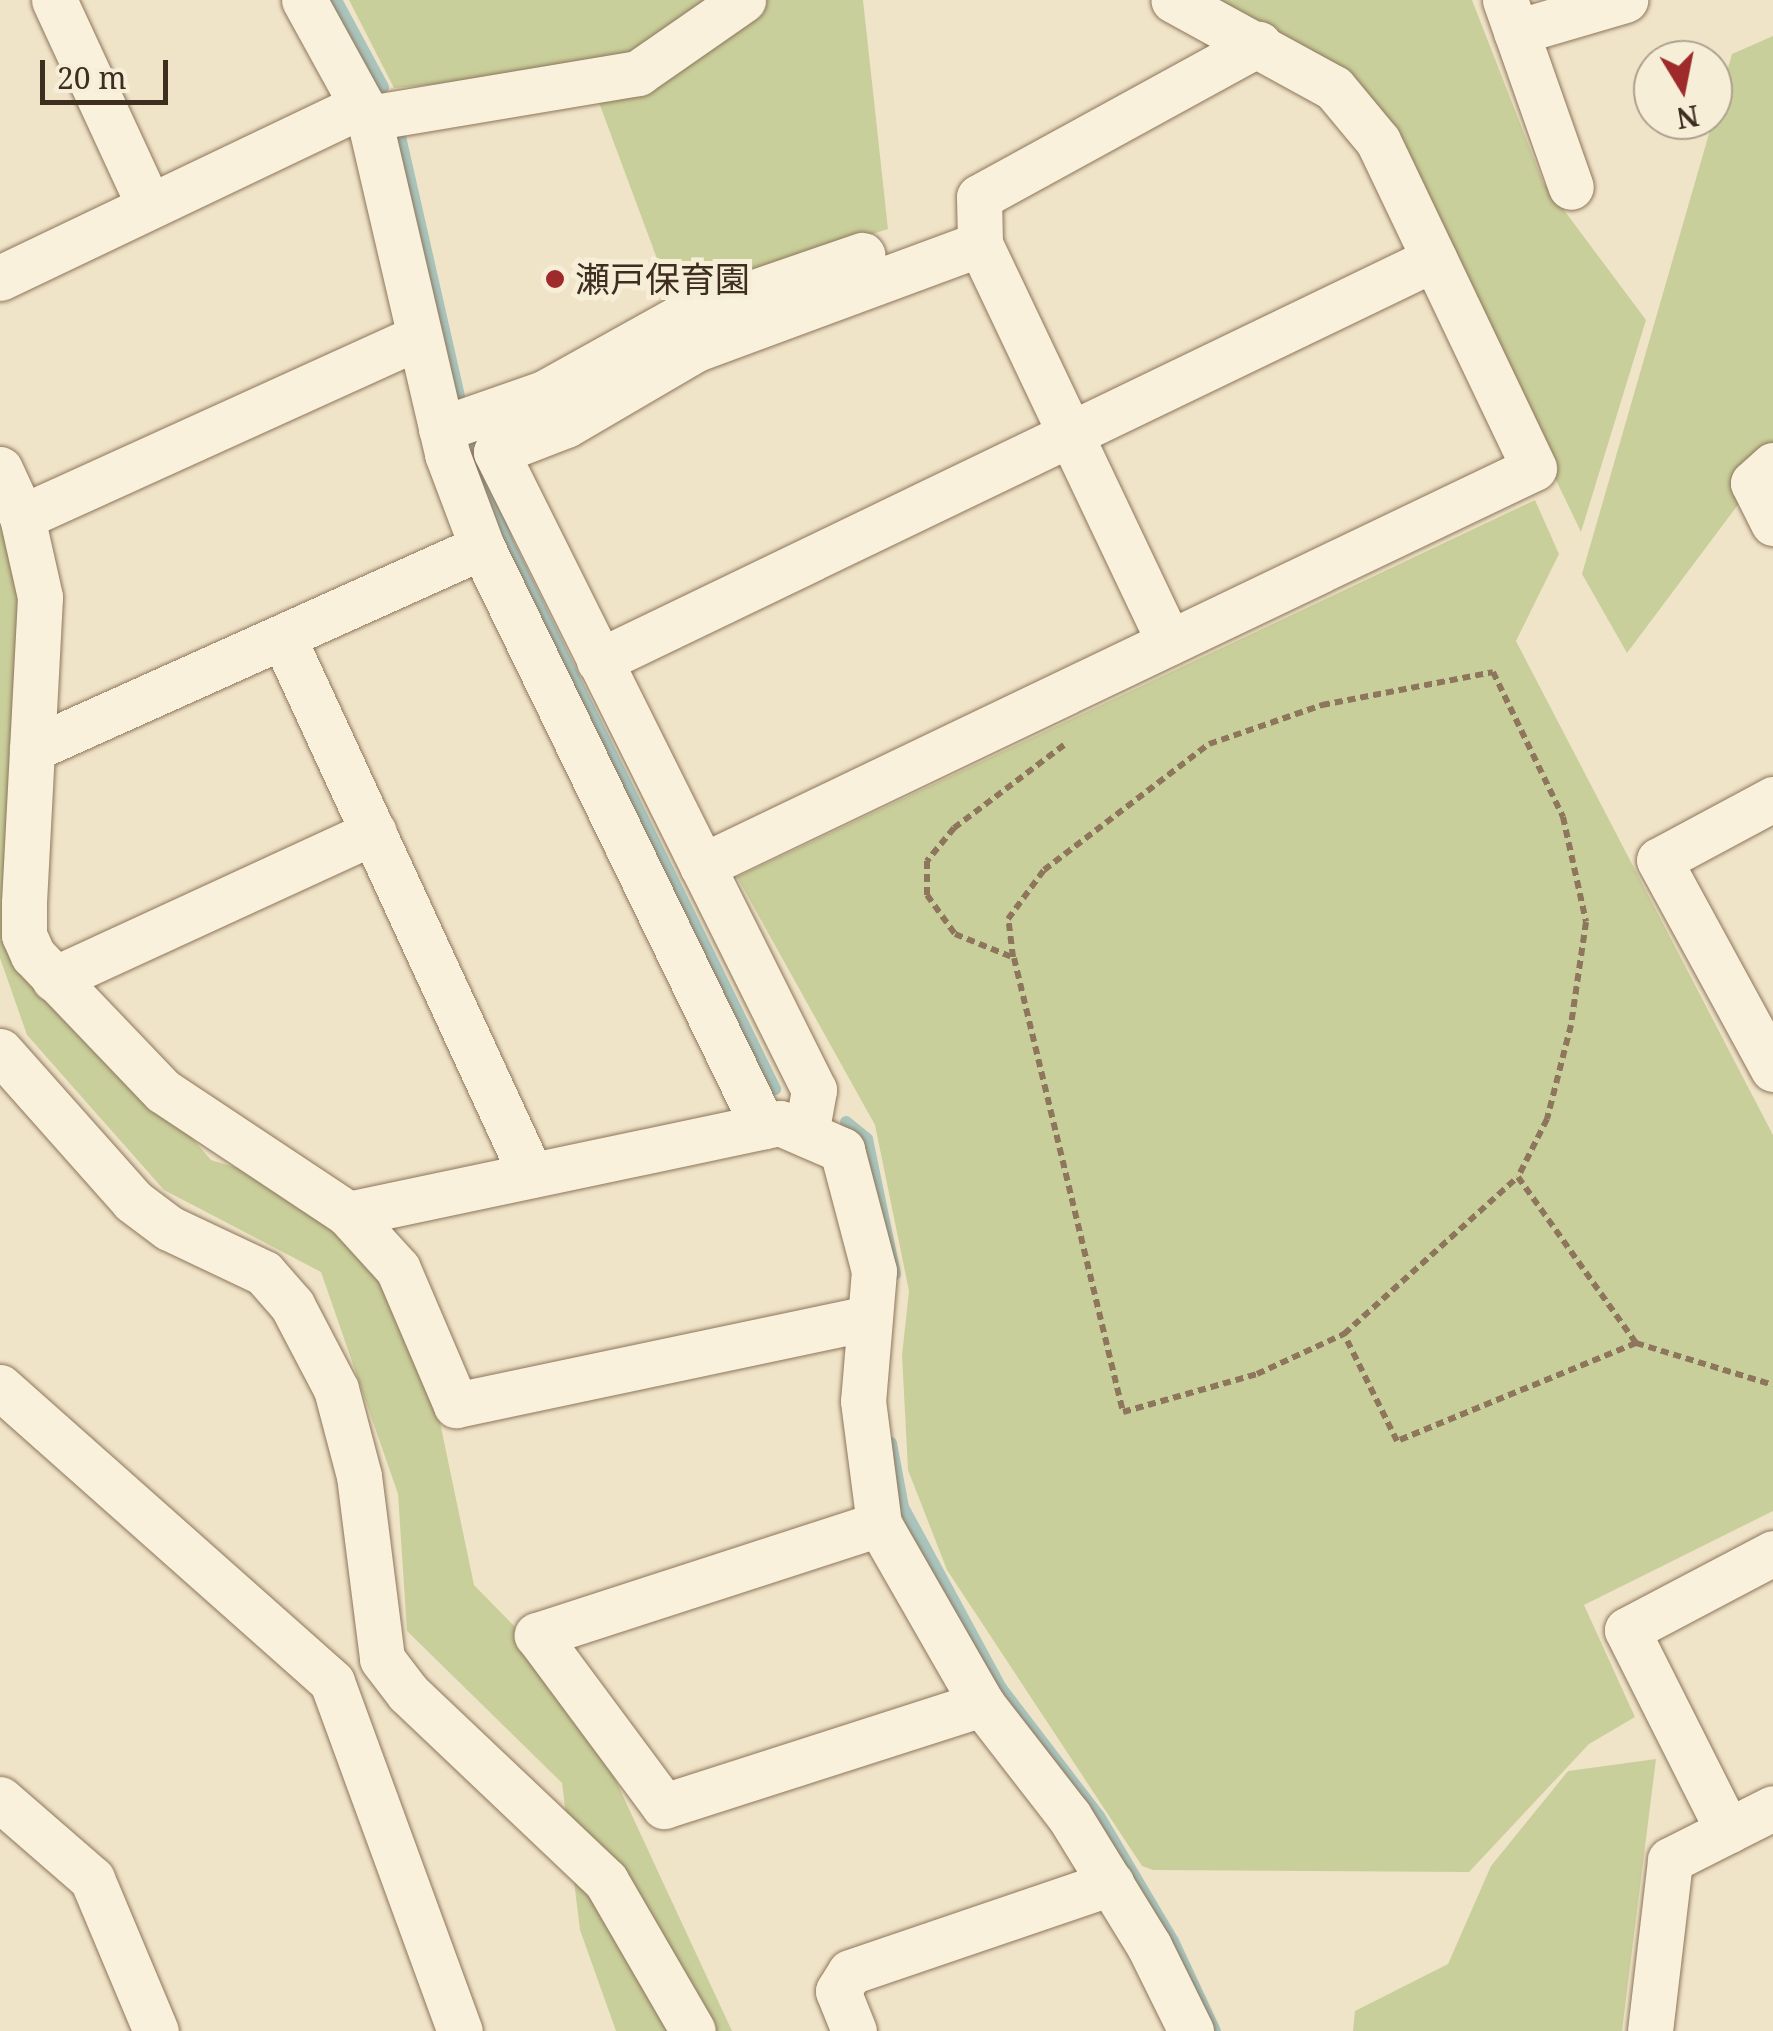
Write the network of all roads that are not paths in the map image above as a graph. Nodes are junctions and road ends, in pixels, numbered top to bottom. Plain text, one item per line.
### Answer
1 (54, 0) edge
2 (304, 0) edge
3 (743, 0) edge
4 (1173, 0) edge
5 (1625, 0) edge
6 (1510, 16) edge
7 (1258, 44) junction
8 (366, 112) junction
9 (1571, 187) dead end
10 (149, 206) junction
11 (980, 244) junction
12 (862, 255) dead end
13 (1434, 259) junction
14 (0, 278) edge
15 (419, 337) junction
16 (441, 429) junction
17 (1071, 434) junction
18 (1773, 465) edge
19 (0, 469) edge
20 (22, 517) junction
21 (1773, 523) edge
22 (482, 548) junction
23 (283, 637) junction
24 (1169, 642) junction
25 (599, 661) junction
26 (32, 749) junction
27 (1773, 799) edge
28 (374, 832) junction
29 (702, 866) junction
30 (54, 979) junction
31 (1773, 1069) edge
32 (8, 1078) edge
33 (785, 1130) junction
34 (532, 1175) junction
35 (348, 1214) junction
36 (870, 1318) junction
37 (0, 1387) edge
38 (879, 1524) junction
39 (1773, 1553) edge
40 (382, 1659) junction
41 (332, 1682) junction
42 (982, 1704) junction
43 (0, 1799) edge
44 (1773, 1808) edge
45 (1728, 1831) junction
46 (1110, 1884) junction
47 (156, 2031) edge
48 (460, 2031) edge
49 (693, 2031) edge
50 (854, 2031) edge
51 (1191, 2031) edge
52 (1650, 2031) edge

1 - 10 street
2 - 8 street
3 - 8 street
4 - 7 street
5 - 6 street
6 - 9 street
7 - 11 street
7 - 13 street
8 - 10 street
8 - 15 street
10 - 14 street
11 - 17 street
11 - 25 street
12 - 16 street
13 - 17 street
13 - 24 street
15 - 16 street
15 - 20 street
16 - 22 street
17 - 24 street
17 - 25 street
18 - 21 street
19 - 20 street
20 - 26 street
22 - 23 street
22 - 33 street
23 - 26 street
23 - 28 street
24 - 29 street
25 - 29 street
26 - 30 street
27 - 31 street
28 - 30 street
28 - 34 street
29 - 33 street
30 - 35 street
32 - 40 street
33 - 34 street
33 - 36 street
34 - 35 street
35 - 36 street
36 - 38 street
37 - 41 street
38 - 42 street
38 - 42 street
39 - 45 street
40 - 41 street
40 - 49 street
41 - 48 street
42 - 46 street
43 - 47 street
44 - 45 street
45 - 52 street
46 - 50 street
46 - 51 street

